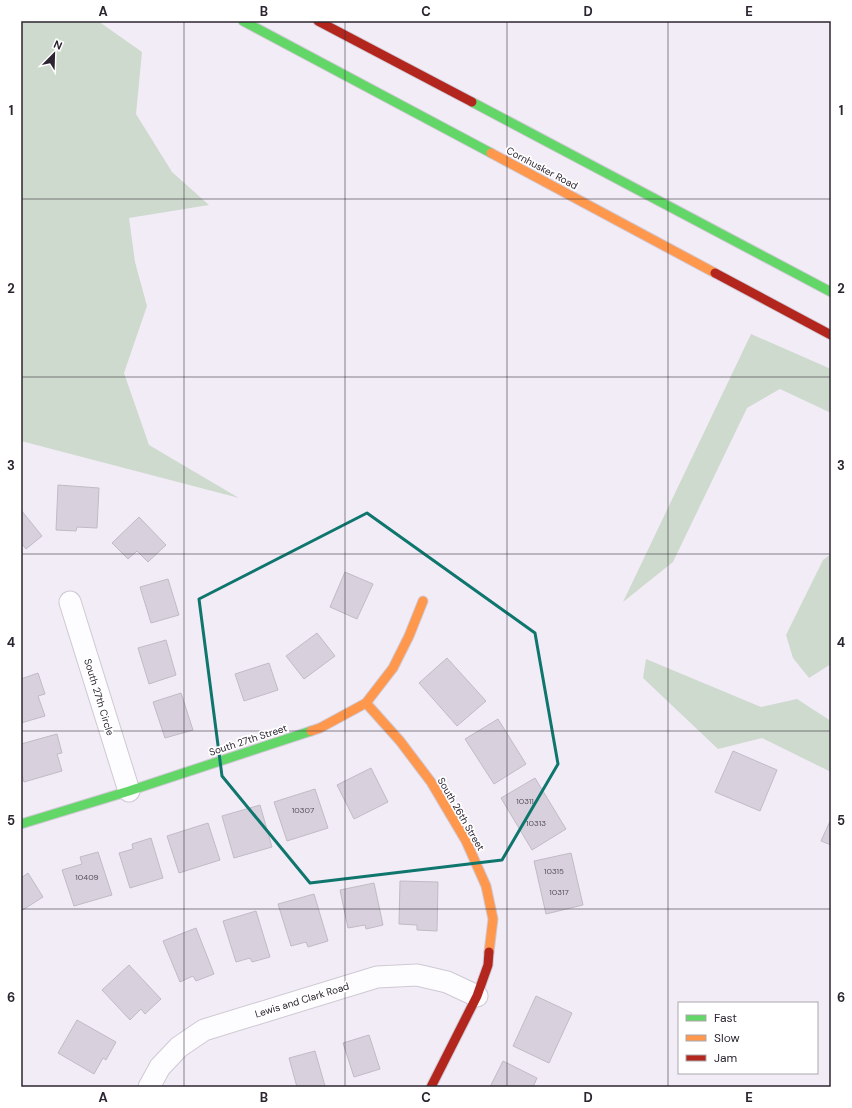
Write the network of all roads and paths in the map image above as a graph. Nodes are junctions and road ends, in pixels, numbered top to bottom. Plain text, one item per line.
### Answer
1 (243, 21) edge
2 (318, 21) edge
3 (831, 292) edge
4 (831, 335) edge
5 (70, 602) dead end
6 (423, 602) dead end
7 (366, 703) junction
8 (129, 791) junction
9 (21, 824) edge
10 (477, 996) junction
11 (149, 1087) edge
12 (431, 1087) edge

1 - 4 main road, Cornhusker Road
2 - 3 main road
5 - 8 street, South 27th Circle
6 - 7 main road, South 27th Street
7 - 8 main road, South 27th Street
7 - 10 main road, South 26th Street
8 - 9 main road, South 27th Street
10 - 11 street, Lewis and Clark Road
10 - 12 main road, South 26th Street

